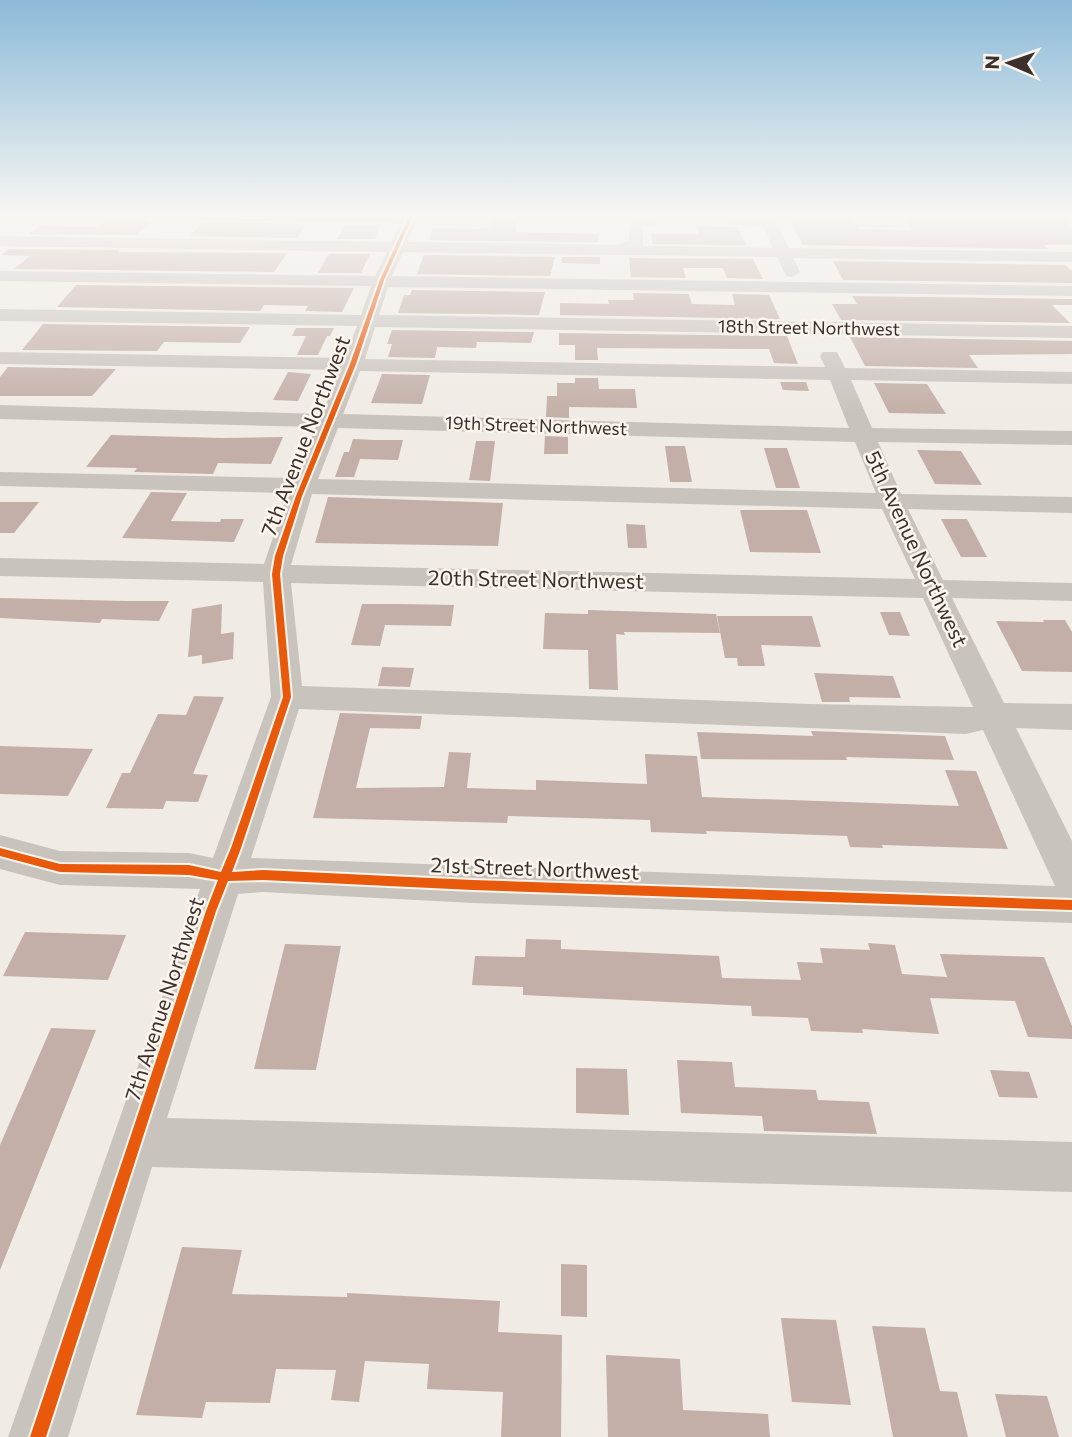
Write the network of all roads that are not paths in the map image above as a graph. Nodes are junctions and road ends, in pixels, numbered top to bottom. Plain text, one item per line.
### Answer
1 (124, 281) edge
2 (384, 281) edge
3 (655, 281) edge
4 (795, 281) edge
5 (797, 286) junction
6 (1072, 291) edge
7 (104, 304) junction
8 (0, 315) edge
9 (369, 321) junction
10 (816, 328) junction
11 (1072, 332) edge
12 (0, 358) edge
13 (352, 364) junction
14 (837, 373) junction
15 (1072, 377) edge
16 (0, 412) edge
17 (329, 421) junction
18 (864, 435) junction
19 (1072, 438) edge
20 (0, 479) edge
21 (303, 485) junction
22 (893, 504) junction
23 (1072, 505) edge
24 (0, 567) edge
25 (276, 574) junction
26 (933, 589) junction
27 (1072, 592) edge
28 (287, 697) junction
29 (994, 715) junction
30 (1072, 717) edge
31 (0, 852) edge
32 (224, 877) junction
33 (1072, 881) edge
34 (1072, 905) edge
35 (136, 1142) junction
36 (1072, 1167) edge
37 (38, 1437) edge

1 - 7 street
2 - 9 street, 7th Avenue Northwest
3 - 5 street
4 - 5 street, 5th Avenue Northwest
5 - 6 street
5 - 10 street, 5th Avenue Northwest
7 - 8 street, 18th Street Northwest
7 - 9 street, 18th Street Northwest
9 - 10 street, 18th Street Northwest
9 - 13 street, 7th Avenue Northwest
10 - 11 street, 18th Street Northwest
10 - 14 street, 5th Avenue Northwest
12 - 13 street
13 - 14 street
13 - 17 street, 7th Avenue Northwest
14 - 15 street
14 - 18 street, 5th Avenue Northwest
16 - 17 street, 19th Street Northwest
17 - 18 street, 19th Street Northwest
17 - 21 street, 7th Avenue Northwest
18 - 19 street, 19th Street Northwest
18 - 22 street, 5th Avenue Northwest
20 - 21 street
21 - 22 street
21 - 25 street, 7th Avenue Northwest
22 - 23 street
22 - 26 street, 5th Avenue Northwest
24 - 25 street, 20th Street Northwest
25 - 26 street, 20th Street Northwest
25 - 28 street, 7th Avenue Northwest
26 - 27 street, 20th Street Northwest
26 - 29 street, 5th Avenue Northwest
28 - 29 street
28 - 32 street, 7th Avenue Northwest
29 - 30 street
29 - 33 street, 5th Avenue Northwest
31 - 32 street, 21st Street Northwest
32 - 34 street, 21st Street Northwest
32 - 35 street, 7th Avenue Northwest
35 - 36 street
35 - 37 street, 7th Avenue Northwest

